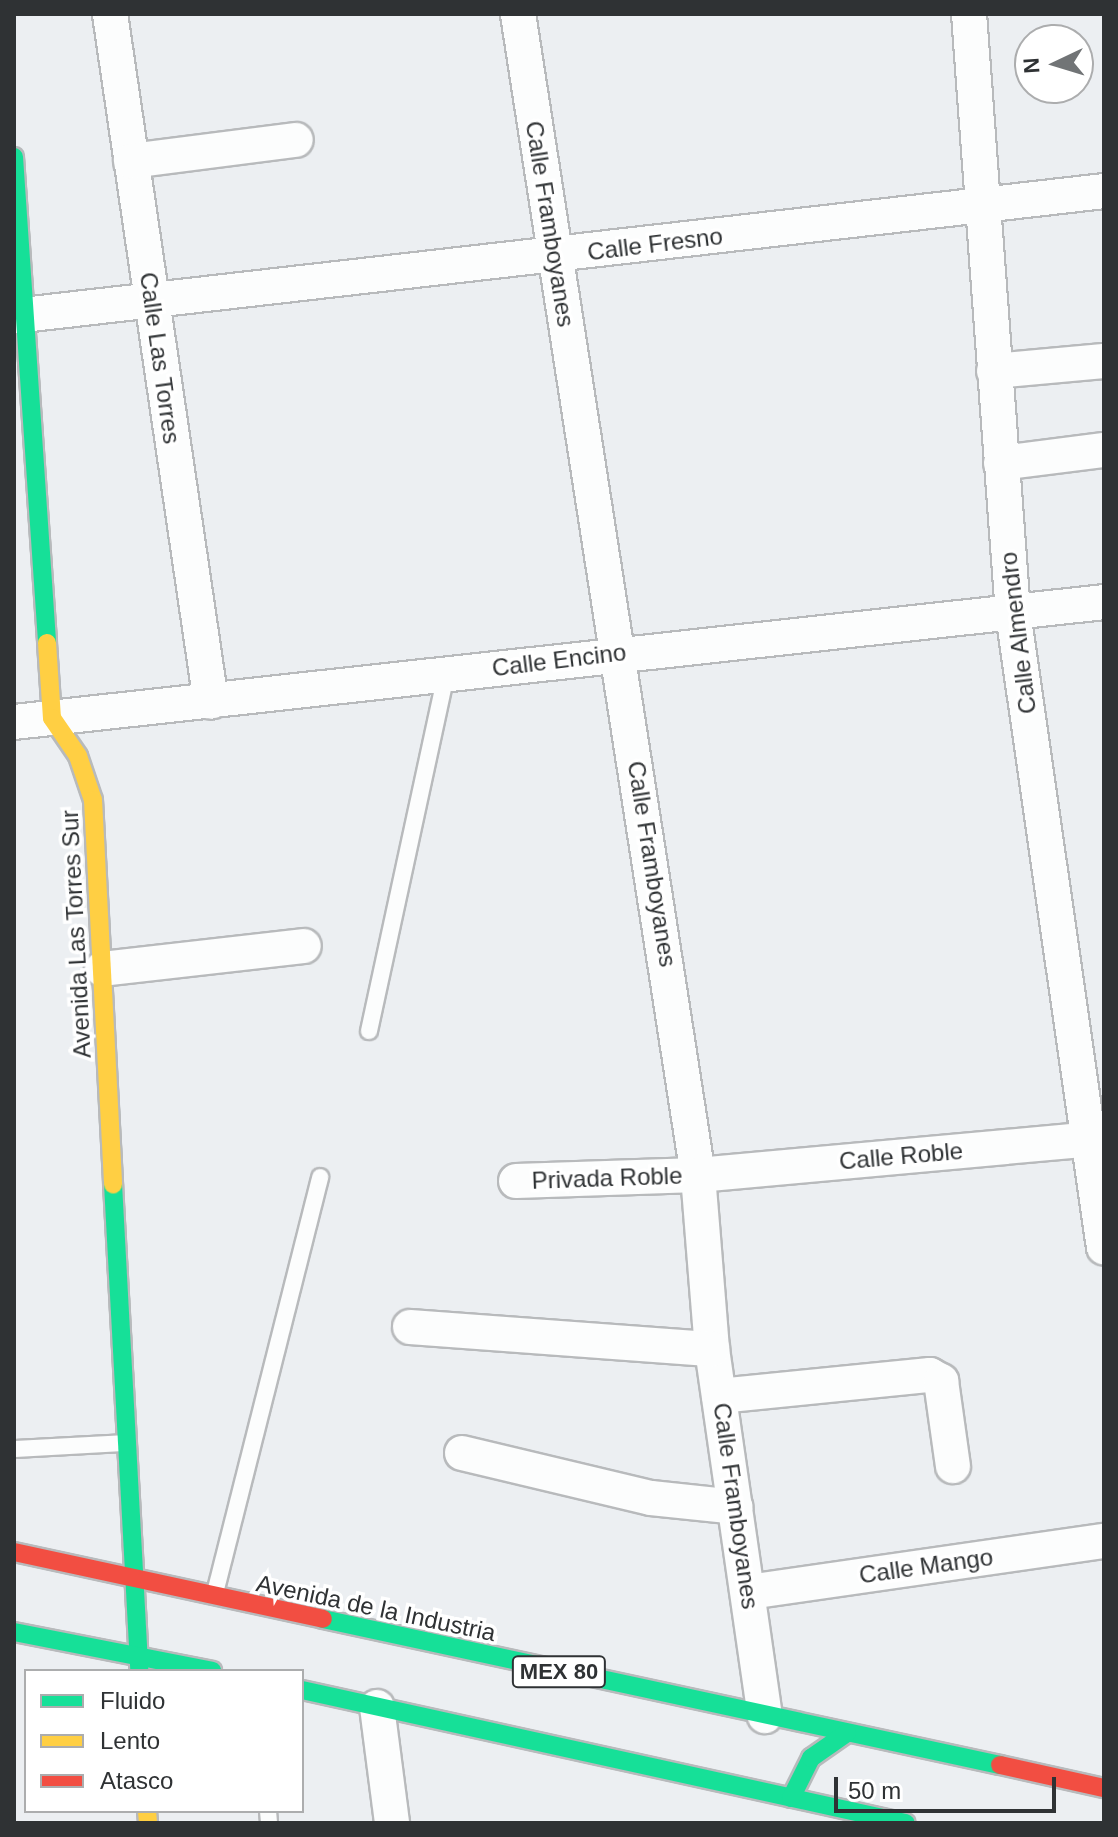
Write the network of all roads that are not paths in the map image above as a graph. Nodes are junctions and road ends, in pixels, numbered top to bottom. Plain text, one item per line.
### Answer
1 (110, 14) edge
2 (518, 14) edge
3 (969, 14) edge
4 (296, 140) dead end
5 (14, 157) edge
6 (131, 161) junction
7 (1104, 191) edge
8 (982, 205) junction
9 (554, 256) junction
10 (152, 300) junction
11 (20, 315) edge
12 (1104, 361) edge
13 (994, 371) junction
14 (1104, 450) edge
15 (1001, 463) junction
16 (1104, 602) edge
17 (1013, 613) junction
18 (620, 653) junction
19 (446, 674) junction
20 (211, 702) junction
21 (52, 718) junction
22 (14, 722) edge
23 (304, 946) dead end
24 (102, 969) junction
25 (369, 1031) dead end
26 (1096, 1139) edge
27 (698, 1175) junction
28 (320, 1177) dead end
29 (516, 1181) dead end
30 (1104, 1248) edge
31 (410, 1327) dead end
32 (712, 1349) junction
33 (719, 1396) junction
34 (128, 1442) junction
35 (14, 1449) edge
36 (462, 1453) dead end
37 (953, 1466) dead end
38 (736, 1507) junction
39 (1104, 1541) edge
40 (14, 1552) edge
41 (136, 1582) junction
42 (749, 1592) junction
43 (214, 1598) junction
44 (14, 1632) edge
45 (138, 1663) edge
46 (194, 1669) edge
47 (304, 1690) edge
48 (377, 1707) junction
49 (765, 1716) junction
50 (847, 1733) junction
51 (1104, 1788) edge
52 (793, 1810) edge
53 (392, 1823) edge
54 (906, 1823) edge

1 - 6 street, Calle Las Torres
2 - 9 street, Calle Framboyanes
3 - 8 street, Calle Almendro
4 - 6 street
5 - 11 main road
6 - 10 street, Calle Las Torres
7 - 8 street, Calle Fresno
8 - 9 street, Calle Fresno
8 - 13 street, Calle Almendro
9 - 10 street, Calle Fresno
9 - 18 street, Calle Framboyanes
10 - 11 street, Calle Fresno
10 - 20 street, Calle Las Torres
11 - 21 main road
12 - 13 street
13 - 15 street, Calle Almendro
14 - 15 street
15 - 17 street, Calle Almendro
16 - 17 street, Calle Encino
17 - 18 street, Calle Encino
17 - 26 street, Calle Almendro
18 - 19 street, Calle Encino
18 - 27 street, Calle Framboyanes
19 - 20 street, Calle Encino
19 - 25 lane
20 - 21 street, Calle Encino
21 - 22 street, Calle Encino
21 - 24 main road, Avenida Las Torres Sur
23 - 24 street
24 - 34 main road, Avenida Las Torres Sur
26 - 27 street, Calle Roble
26 - 30 street, Calle Almendro
27 - 29 street, Privada Roble
27 - 32 street, Calle Framboyanes
28 - 43 lane
31 - 32 street
32 - 33 street, Calle Framboyanes
33 - 37 street
33 - 38 street, Calle Framboyanes
34 - 35 lane
34 - 41 main road, Avenida Las Torres Sur
36 - 38 street
38 - 42 street, Calle Framboyanes
39 - 42 street, Calle Mango
40 - 41 main road, Avenida de la Industria / MEX 80
41 - 43 main road, Avenida de la Industria / MEX 80
41 - 45 main road, Avenida Las Torres Sur
42 - 49 street, Calle Framboyanes
43 - 49 main road, Avenida de la Industria / MEX 80
44 - 45 main road
45 - 46 main road
47 - 48 main road
48 - 52 main road
48 - 53 street
49 - 50 main road, Avenida de la Industria / MEX 80
50 - 51 main road, Avenida de la Industria / MEX 80
50 - 52 main road
52 - 54 main road

